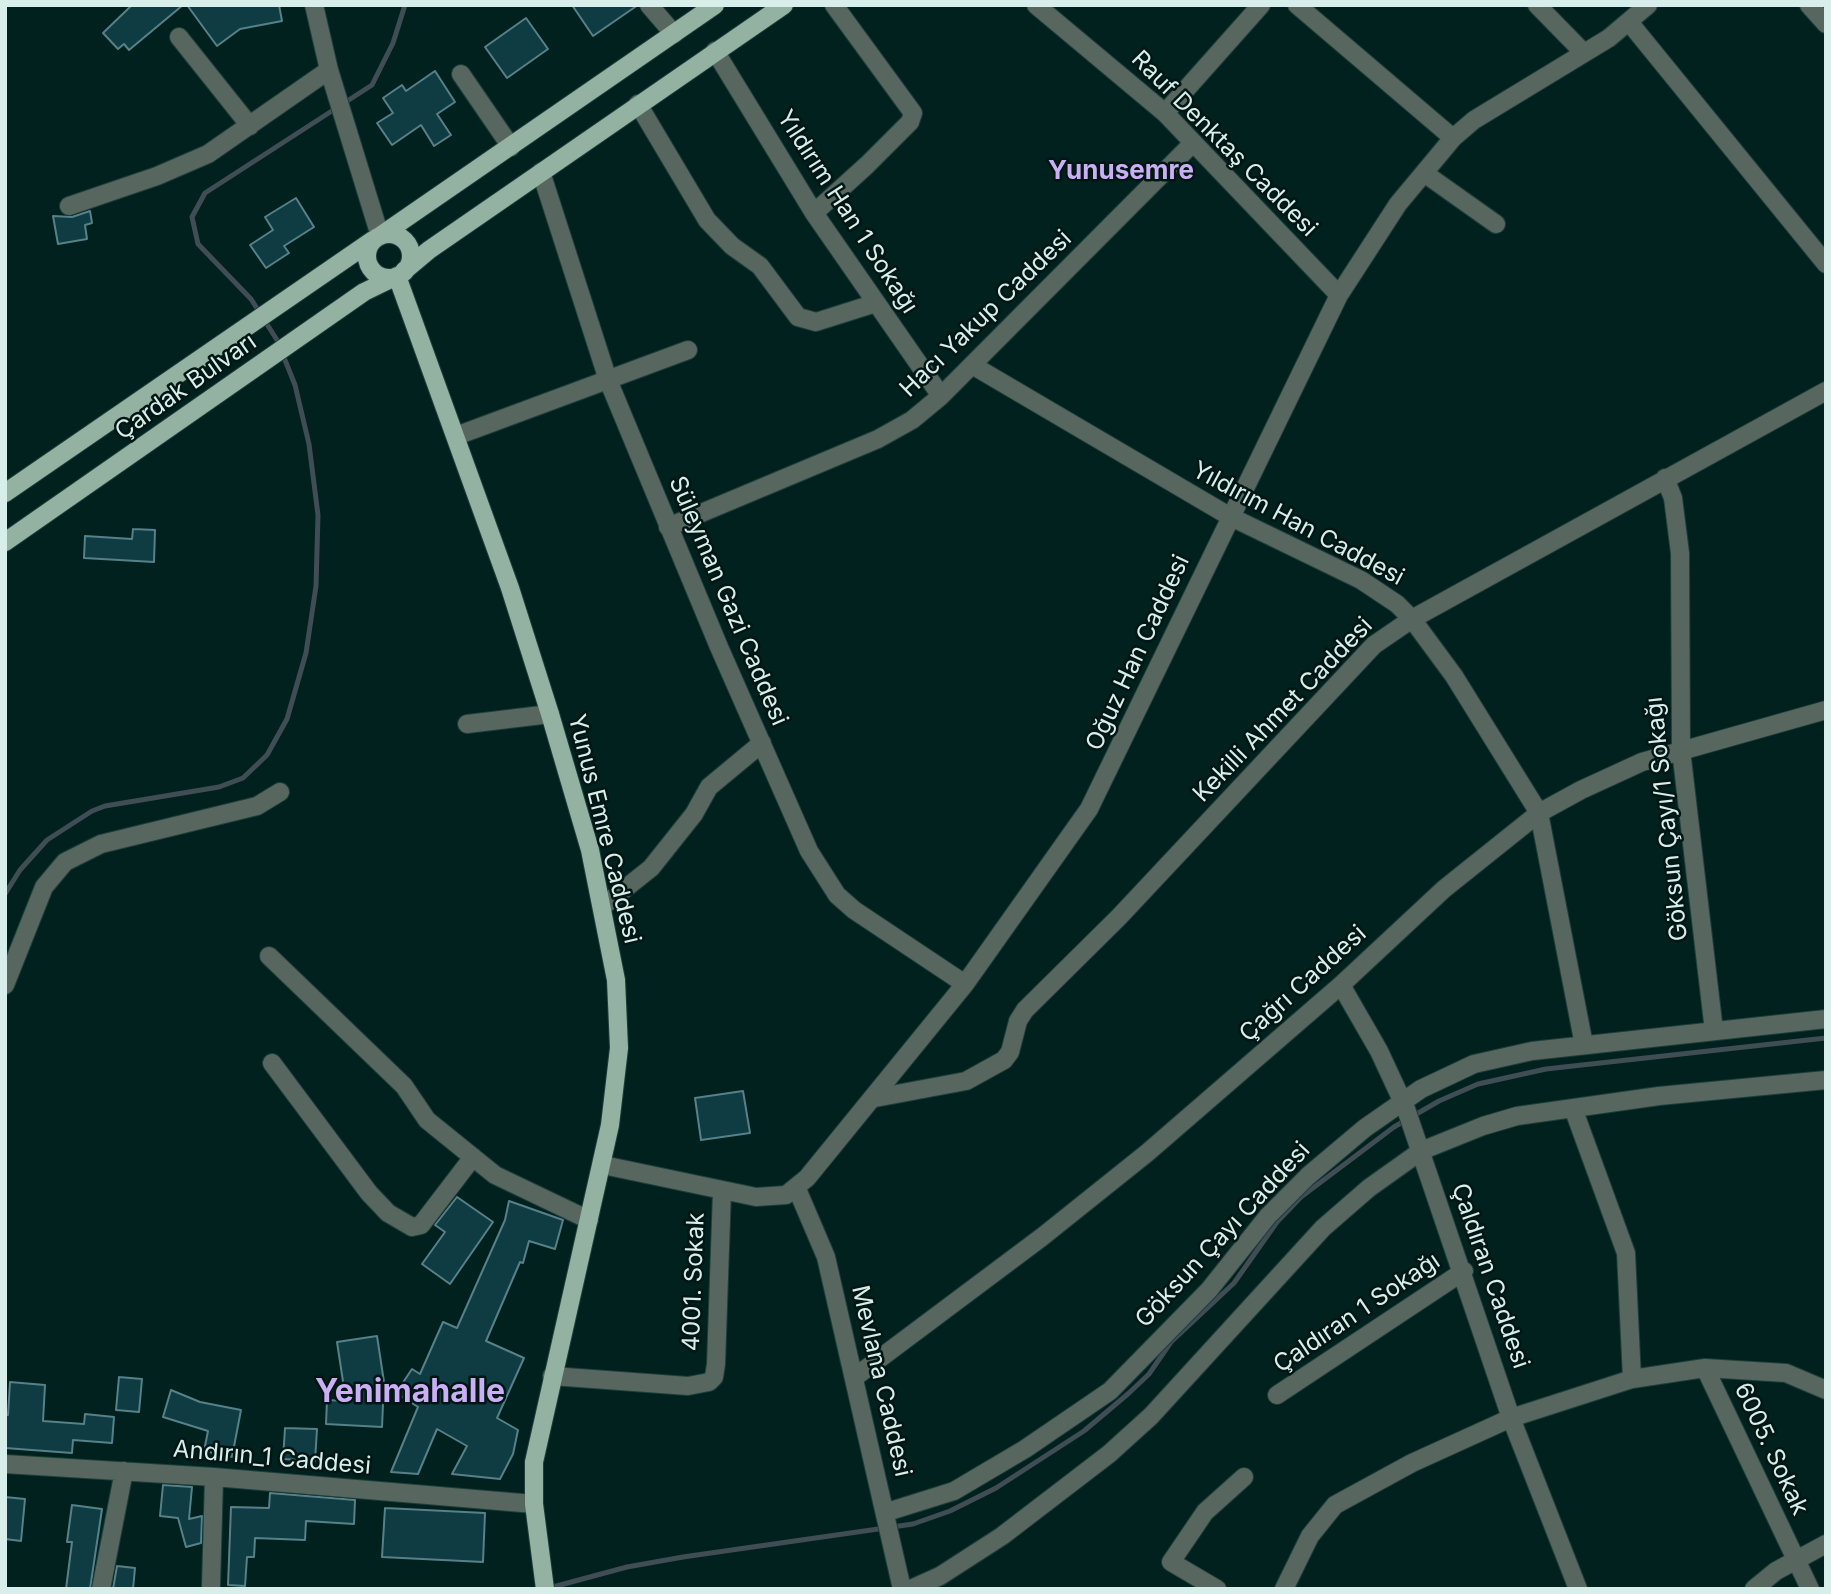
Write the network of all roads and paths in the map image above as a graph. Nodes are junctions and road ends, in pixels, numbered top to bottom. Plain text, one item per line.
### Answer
1 (314, 5) edge
2 (649, 5) edge
3 (715, 5) edge
4 (784, 5) edge
5 (834, 5) edge
6 (1036, 5) edge
7 (1261, 5) edge
8 (1297, 5) edge
9 (1537, 5) edge
10 (1648, 5) edge
11 (1809, 5) edge
12 (1629, 22) junction
13 (1826, 24) edge
14 (674, 34) junction
15 (179, 37) dead end
16 (715, 51) junction
17 (1584, 53) junction
18 (329, 70) junction
19 (461, 74) dead end
20 (638, 104) junction
21 (1165, 113) junction
22 (250, 125) junction
23 (1453, 138) junction
24 (1193, 143) junction
25 (510, 147) junction
26 (541, 172) junction
27 (1423, 173) junction
28 (69, 206) dead end
29 (814, 213) junction
30 (1496, 224) dead end
31 (376, 238) junction
32 (1826, 264) edge
33 (401, 274) junction
34 (1339, 295) junction
35 (877, 303) junction
36 (688, 350) dead end
37 (972, 365) junction
38 (608, 380) junction
39 (1826, 391) edge
40 (941, 396) junction
41 (456, 436) junction
42 (1665, 478) junction
43 (5, 493) edge
44 (1229, 516) junction
45 (668, 527) junction
46 (5, 542) edge
47 (1412, 619) junction
48 (1826, 710) edge
49 (550, 714) junction
50 (467, 724) dead end
51 (762, 743) junction
52 (1681, 750) junction
53 (280, 792) dead end
54 (1539, 813) junction
55 (603, 906) junction
56 (269, 956) dead end
57 (965, 984) junction
58 (5, 985) edge
59 (1341, 985) junction
60 (1826, 1018) edge
61 (1714, 1031) junction
62 (1584, 1045) junction
63 (272, 1063) dead end
64 (1826, 1080) edge
65 (875, 1098) junction
66 (1404, 1105) junction
67 (1573, 1108) junction
68 (1419, 1144) junction
69 (473, 1157) junction
70 (603, 1165) junction
71 (797, 1189) junction
72 (722, 1191) junction
73 (589, 1220) junction
74 (1464, 1271) junction
75 (1705, 1368) junction
76 (552, 1376) junction
77 (855, 1377) junction
78 (1632, 1379) junction
79 (1826, 1390) edge
80 (1278, 1395) dead end
81 (1511, 1418) junction
82 (5, 1464) edge
83 (124, 1471) junction
84 (214, 1476) junction
85 (1244, 1477) dead end
86 (534, 1504) junction
87 (888, 1516) junction
88 (1826, 1544) edge
89 (1796, 1559) junction
90 (545, 1583) edge
91 (211, 1586) dead end
92 (101, 1589) edge
93 (902, 1589) edge
94 (911, 1589) edge
95 (1217, 1589) edge
96 (1284, 1589) edge
97 (1578, 1589) edge
98 (1754, 1589) edge
99 (1810, 1589) edge

1 - 18 street
2 - 14 street
3 - 14 main road, Çardak Bulvarı
4 - 16 main road, Çardak Bulvarı
5 - 29 street
6 - 21 street, Rauf Denktaş Caddesi
7 - 21 street
8 - 23 street
9 - 17 street
10 - 12 street, Oğuz Han Caddesi
11 - 13 street
12 - 17 street, Oğuz Han Caddesi
12 - 32 street
14 - 25 main road, Çardak Bulvarı
15 - 22 street
16 - 20 main road, Çardak Bulvarı
16 - 29 street, Yıldırım Han 1 Sokağı
17 - 23 street, Oğuz Han Caddesi
18 - 22 street
18 - 31 street
19 - 25 street
20 - 26 main road, Çardak Bulvarı
20 - 35 street
21 - 24 street, Rauf Denktaş Caddesi
22 - 28 street
23 - 27 street, Oğuz Han Caddesi
24 - 34 street, Rauf Denktaş Caddesi
24 - 37 street, Hacı Yakup Caddesi
25 - 31 main road, Çardak Bulvarı
26 - 33 main road, Çardak Bulvarı
26 - 38 street, Süleyman Gazi Caddesi
27 - 30 street
27 - 34 street, Oğuz Han Caddesi
29 - 35 street, Yıldırım Han 1 Sokağı
31 - 33 main road
31 - 33 main road
31 - 43 main road, Çardak Bulvarı
33 - 41 main road, Yunus Emre Caddesi
33 - 46 main road, Çardak Bulvarı
34 - 44 street, Oğuz Han Caddesi
35 - 40 street, Yıldırım Han 1 Sokağı
36 - 38 street
37 - 40 street, Hacı Yakup Caddesi
37 - 44 street, Yıldırım Han Caddesi
38 - 41 street
38 - 45 street, Süleyman Gazi Caddesi
39 - 42 street, Kekilli Ahmet Caddesi
40 - 45 street, Hacı Yakup Caddesi
41 - 49 main road, Yunus Emre Caddesi
42 - 47 street, Kekilli Ahmet Caddesi
42 - 52 street, Göksun Çayı/1 Sokağı
44 - 47 street, Yıldırım Han Caddesi
44 - 57 street, Oğuz Han Caddesi
45 - 51 street, Süleyman Gazi Caddesi
47 - 54 street, Yıldırım Han Caddesi
47 - 65 street, Kekilli Ahmet Caddesi
48 - 52 street, Çağrı Caddesi
49 - 50 street
49 - 55 main road, Yunus Emre Caddesi
51 - 55 street
51 - 57 street, Süleyman Gazi Caddesi
52 - 54 street, Çağrı Caddesi
52 - 61 street, Göksun Çayı/1 Sokağı
53 - 58 street
54 - 59 street, Çağrı Caddesi
54 - 62 street, Yıldırım Han Caddesi
55 - 70 main road, Yunus Emre Caddesi
56 - 69 street
57 - 65 street, Oğuz Han Caddesi
59 - 66 street, Çaldıran Caddesi
59 - 77 street, Çağrı Caddesi
60 - 61 street, Göksun Çayı Caddesi
61 - 62 street, Göksun Çayı Caddesi
62 - 66 street, Göksun Çayı Caddesi
63 - 69 street
64 - 67 street
65 - 71 street, Oğuz Han Caddesi
66 - 68 street, Çaldıran Caddesi
66 - 87 street, Göksun Çayı Caddesi
67 - 68 street
67 - 78 street
68 - 74 street, Çaldıran Caddesi
68 - 94 street
69 - 73 street
70 - 72 street
70 - 73 main road, Yunus Emre Caddesi
71 - 72 street
71 - 77 street, Mevlana Caddesi
72 - 76 street, 4001. Sokak
73 - 76 main road, Yunus Emre Caddesi
74 - 80 street, Çaldıran 1 Sokağı
74 - 81 street, Çaldıran Caddesi
75 - 78 street
75 - 79 street
75 - 89 street, 6005. Sokak
76 - 86 main road, Yunus Emre Caddesi
77 - 87 street, Mevlana Caddesi
78 - 81 street
81 - 96 street
81 - 97 street, Çaldıran Caddesi
82 - 83 street, Andırın_1 Caddesi
83 - 84 street, Andırın_1 Caddesi
83 - 92 street
84 - 86 street, Andırın_1 Caddesi
84 - 91 street
85 - 95 street
86 - 90 main road, Yunus Emre Caddesi
87 - 93 street, Mevlana Caddesi
88 - 89 street
89 - 98 street
89 - 99 street, 6005. Sokak

